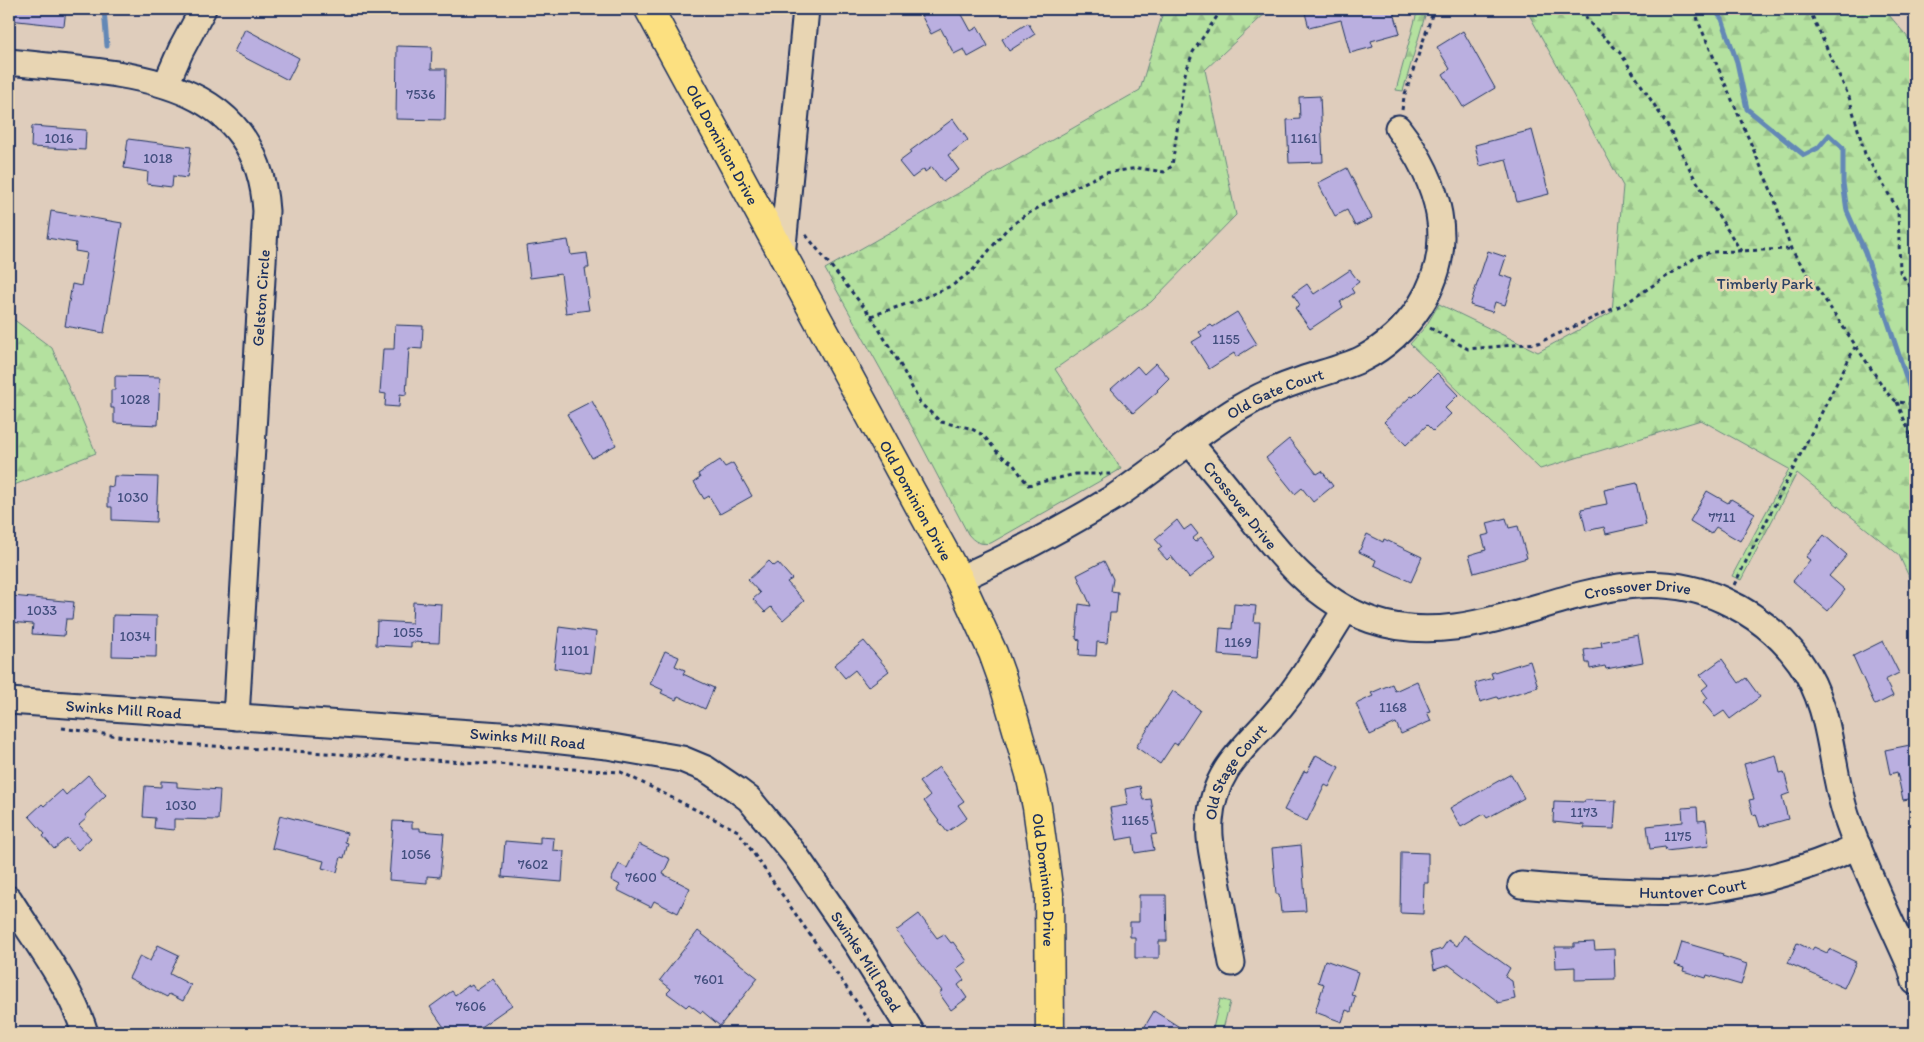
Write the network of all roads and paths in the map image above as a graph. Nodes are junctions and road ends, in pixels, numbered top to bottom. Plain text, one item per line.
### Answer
1 (203, 9) edge
2 (649, 9) edge
3 (806, 9) edge
4 (1222, 9) edge
5 (1434, 9) edge
6 (1582, 9) edge
7 (1696, 9) edge
8 (1809, 9) edge
9 (9, 62) edge
10 (166, 84) junction
11 (1398, 128) joint
12 (803, 231) dead end
13 (1791, 249) junction
14 (1742, 251) junction
15 (782, 256) junction
16 (1915, 294) edge
17 (871, 316) junction
18 (1412, 318) junction
19 (1855, 347) junction
20 (1897, 402) junction
21 (1915, 404) edge
22 (1190, 443) junction
23 (1915, 446) edge
24 (1112, 474) dead end
25 (959, 579) junction
26 (1726, 601) junction
27 (1346, 609) junction
28 (9, 701) edge
29 (236, 716) junction
30 (62, 728) dead end
31 (1858, 846) junction
32 (1521, 885) dead end
33 (9, 899) edge
34 (1232, 963) dead end
35 (1915, 982) edge
36 (85, 1033) edge
37 (878, 1033) edge
38 (912, 1033) edge
39 (1050, 1033) edge

1 - 10 street
2 - 15 main road, Old Dominion Drive
3 - 15 street
4 - 17 path
5 - 11 path
6 - 14 path
7 - 13 path
8 - 16 path
9 - 10 street, Gelston Circle
10 - 29 street, Gelston Circle
11 - 18 street, Old Gate Court
12 - 17 path
13 - 14 path
13 - 19 path
14 - 18 path
15 - 25 main road, Old Dominion Drive
17 - 24 path
18 - 22 street, Old Gate Court
19 - 20 path
19 - 26 path
20 - 21 path
20 - 23 path
22 - 25 street, Old Gate Court
22 - 27 street, Crossover Drive
25 - 39 main road, Old Dominion Drive
26 - 27 street, Crossover Drive
26 - 31 street, Crossover Drive
27 - 34 street, Old Stage Court
28 - 29 street, Swinks Mill Road
29 - 38 street, Swinks Mill Road
30 - 37 path
31 - 32 street, Huntover Court
31 - 35 street, Crossover Drive
33 - 36 street

